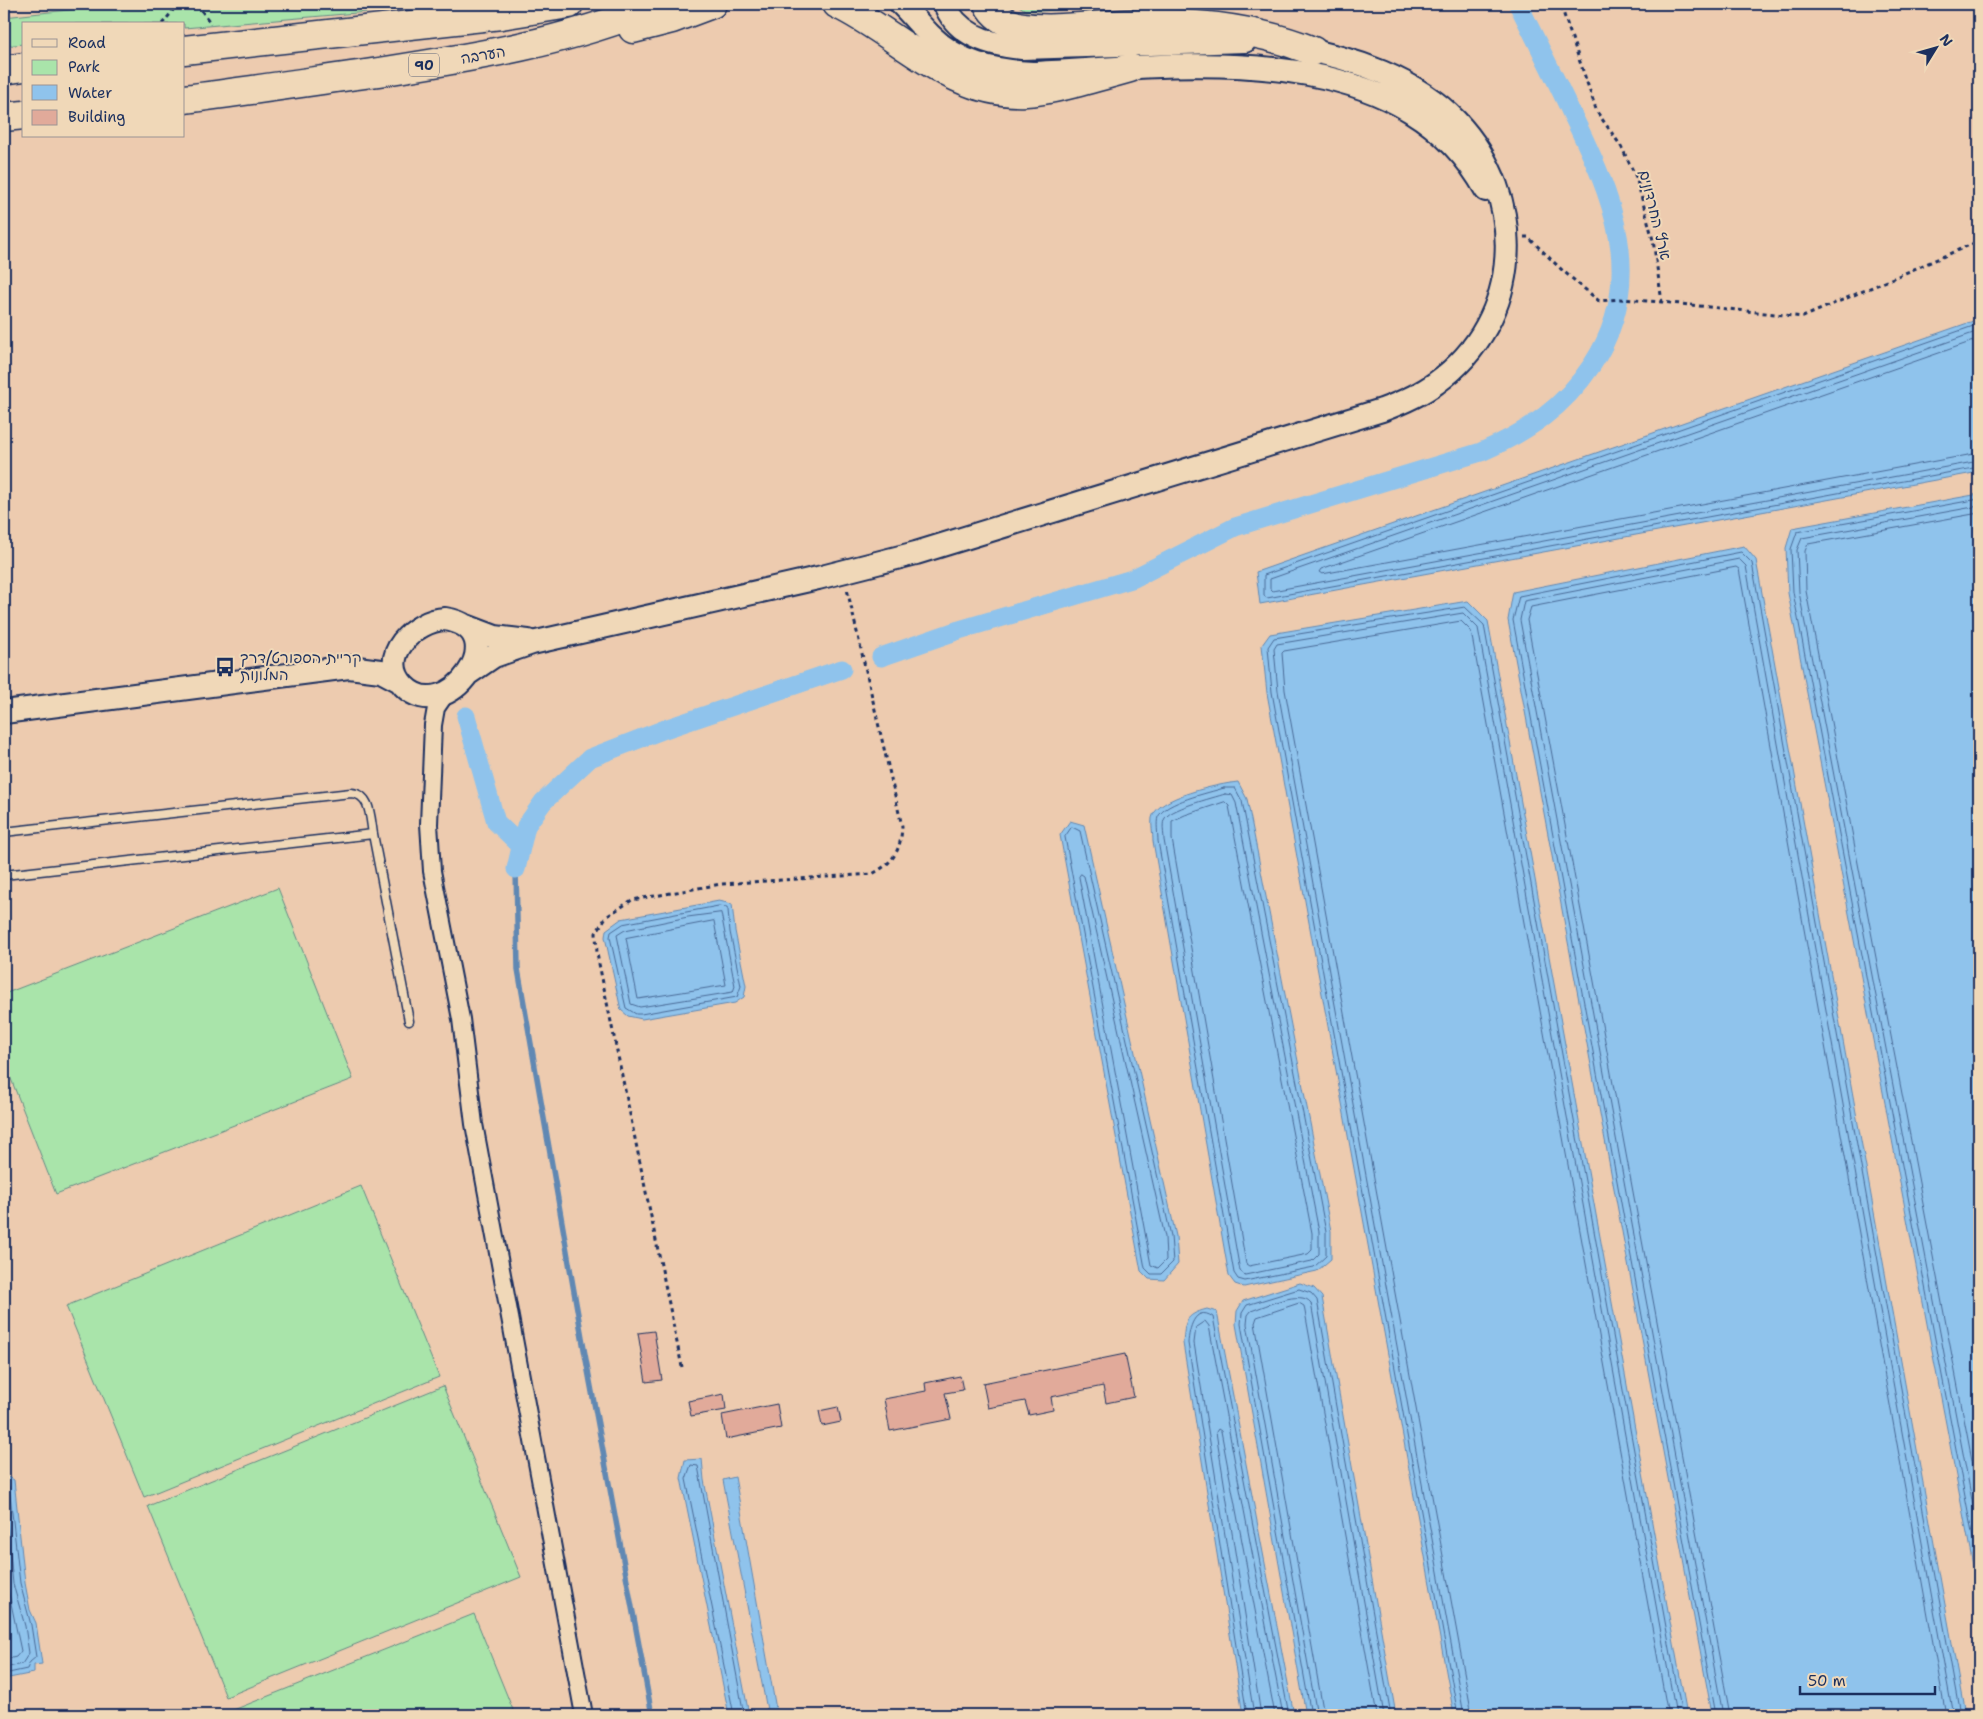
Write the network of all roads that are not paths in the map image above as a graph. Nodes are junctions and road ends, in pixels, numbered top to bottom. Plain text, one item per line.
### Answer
1 (569, 4) edge
2 (659, 4) edge
3 (712, 4) edge
4 (837, 4) edge
5 (901, 4) edge
6 (945, 4) edge
7 (988, 4) edge
8 (538, 44) junction
9 (185, 50) edge
10 (1313, 51) junction
11 (22, 68) edge
12 (1130, 68) junction
13 (4, 70) edge
14 (185, 99) edge
15 (22, 115) edge
16 (4, 118) edge
17 (1506, 234) junction
18 (466, 626) junction
19 (408, 635) junction
20 (541, 641) junction
21 (349, 667) junction
22 (469, 673) junction
23 (400, 681) junction
24 (447, 692) junction
25 (419, 695) junction
26 (4, 712) edge
27 (433, 725) junction
28 (4, 832) edge
29 (373, 834) junction
30 (4, 875) edge
31 (410, 1021) dead end
32 (584, 1715) edge

1 - 9 highway
2 - 8 highway, הערבה / 90
3 - 8 highway
4 - 12 highway
5 - 12 street
6 - 10 street
7 - 10 highway
8 - 14 highway, הערבה / 90
10 - 17 street
11 - 13 highway
12 - 17 street
15 - 16 highway
17 - 20 street
18 - 19 street
18 - 20 street
18 - 22 street
19 - 21 street
19 - 23 street
20 - 22 street
21 - 23 street
21 - 26 street
22 - 24 street
23 - 25 street
24 - 25 street
24 - 27 street
25 - 27 street
27 - 32 street
28 - 29 lane
29 - 30 lane
29 - 31 lane

